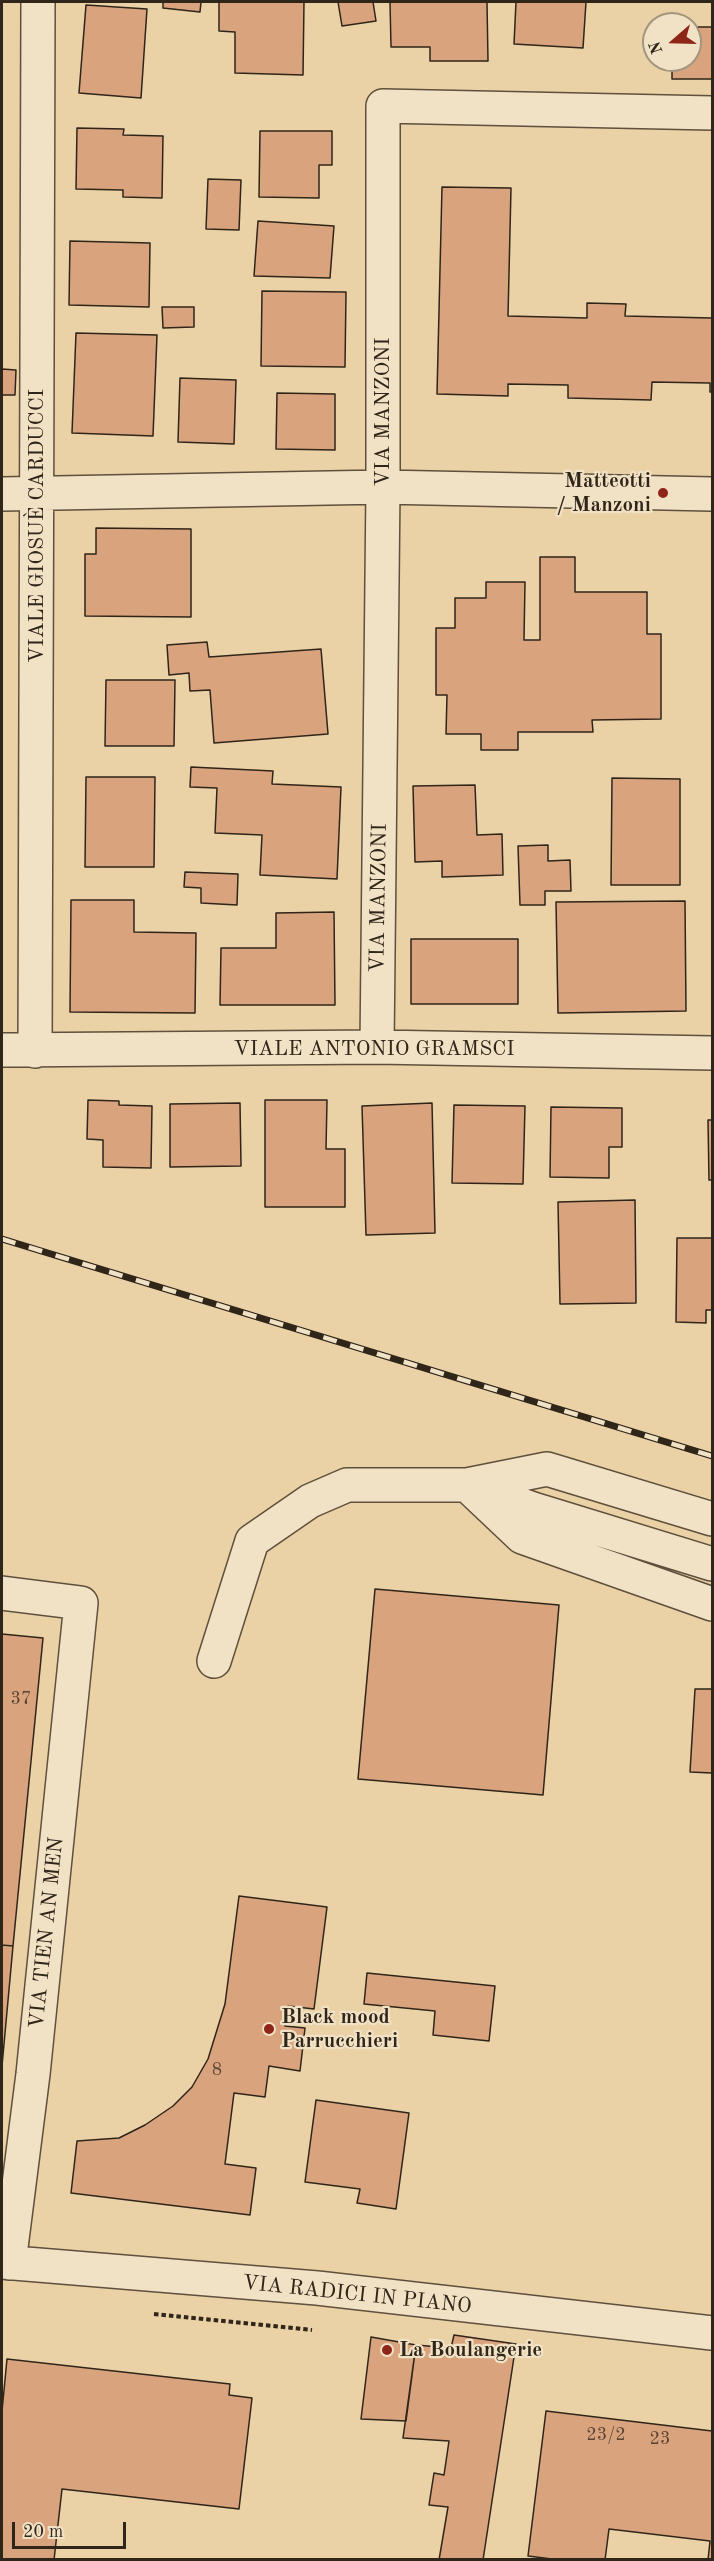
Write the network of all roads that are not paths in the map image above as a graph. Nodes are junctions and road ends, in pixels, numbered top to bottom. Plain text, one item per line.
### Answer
1 (38, 2) edge
2 (712, 113) edge
3 (383, 488) junction
4 (2, 494) edge
5 (37, 494) junction
6 (712, 494) edge
7 (377, 1047) junction
8 (2, 1050) edge
9 (35, 1051) junction
10 (712, 1053) edge
11 (467, 1485) junction
12 (712, 1519) edge
13 (712, 1564) edge
14 (2, 1593) edge
15 (712, 1604) edge
16 (214, 1661) dead end
17 (5, 2263) edge
18 (712, 2333) edge

1 - 5 street, VIALE GIOSUÈ CARDUCCI
2 - 3 street, VIA MANZONI
3 - 5 street
3 - 6 street
3 - 7 street, VIA MANZONI
4 - 5 street
5 - 9 street, VIALE GIOSUÈ CARDUCCI
7 - 9 street, VIALE ANTONIO GRAMSCI
7 - 10 street, VIALE ANTONIO GRAMSCI
8 - 9 street, VIALE ANTONIO GRAMSCI
11 - 12 street
11 - 13 street
11 - 15 street
11 - 16 street
14 - 17 street, VIA TIEN AN MEN
17 - 18 street, VIA RADICI IN PIANO

